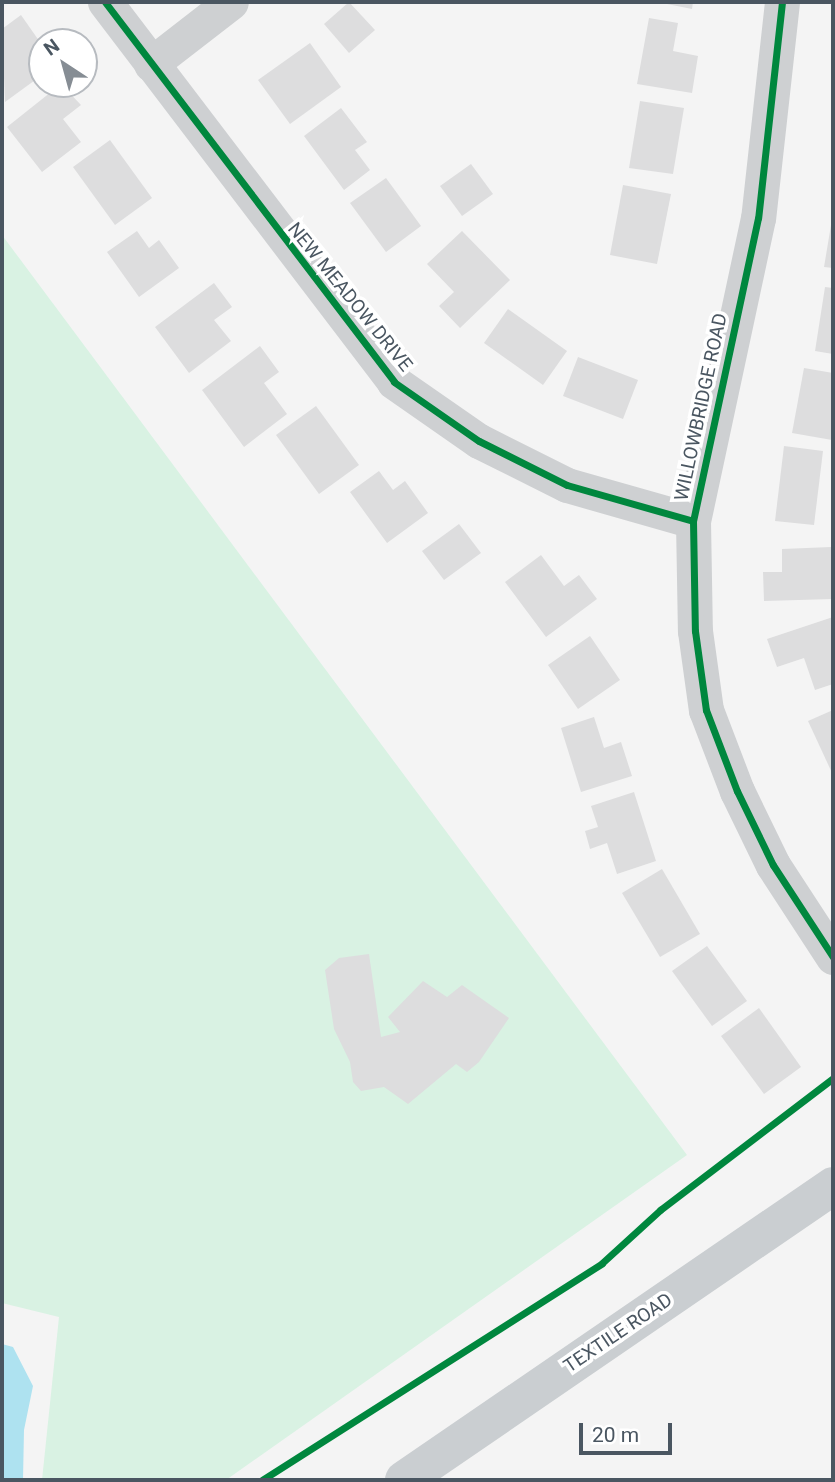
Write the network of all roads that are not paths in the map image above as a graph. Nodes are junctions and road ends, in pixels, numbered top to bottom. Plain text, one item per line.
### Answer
1 (105, 2) edge
2 (231, 2) edge
3 (782, 2) edge
4 (151, 64) junction
5 (693, 521) junction
6 (833, 957) edge
7 (833, 1186) edge
8 (404, 1480) edge

1 - 4 street, NEW MEADOW DRIVE
2 - 4 street
3 - 5 street, WILLOWBRIDGE ROAD
4 - 5 street, NEW MEADOW DRIVE
5 - 6 street, WILLOWBRIDGE ROAD
7 - 8 main road, TEXTILE ROAD

